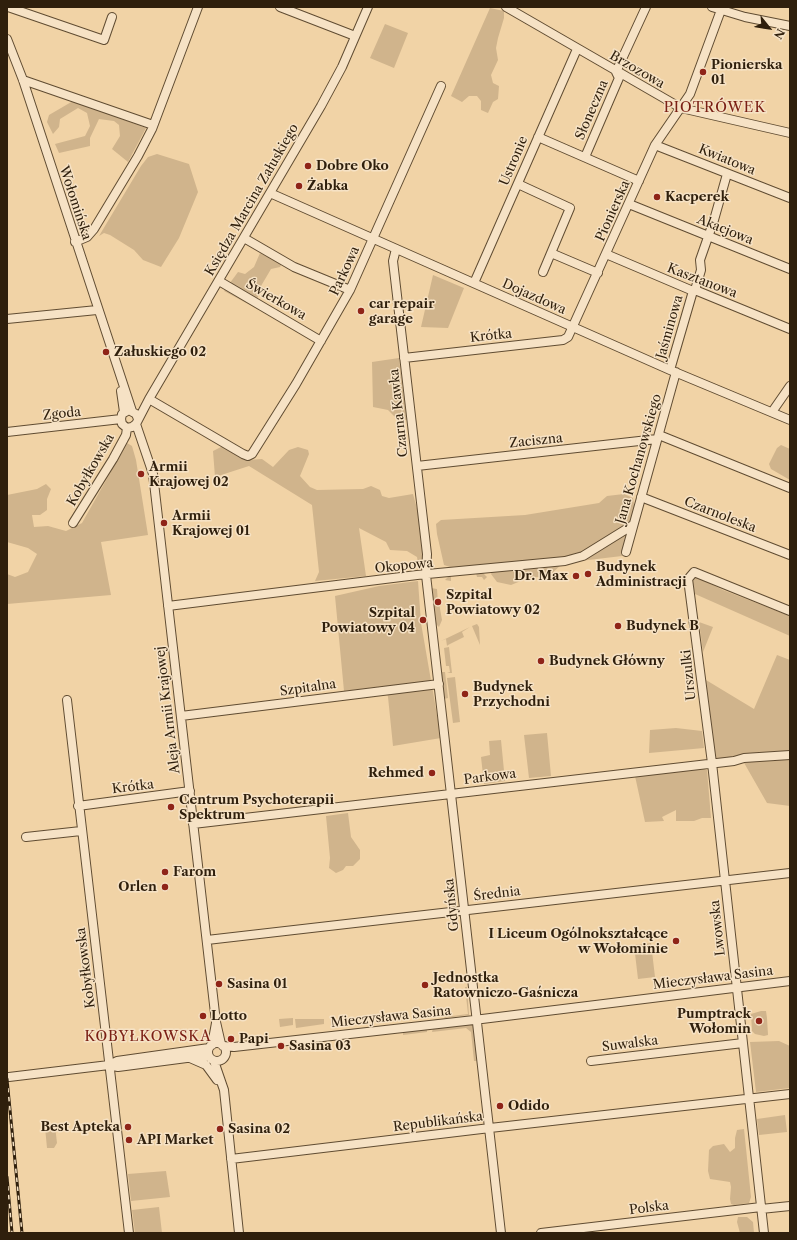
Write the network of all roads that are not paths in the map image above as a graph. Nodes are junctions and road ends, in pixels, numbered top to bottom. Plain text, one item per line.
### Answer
1 (8, 7) edge
2 (198, 7) edge
3 (368, 7) edge
4 (506, 7) edge
5 (646, 7) edge
6 (712, 7) edge
7 (283, 8) edge
8 (23, 10) edge
9 (724, 10) edge
10 (112, 17) dead end
11 (790, 26) edge
12 (355, 36) junction
13 (7, 39) edge
14 (577, 49) junction
15 (616, 72) junction
16 (22, 80) junction
17 (441, 86) dead end
18 (681, 108) junction
19 (153, 125) junction
20 (790, 133) edge
21 (538, 137) junction
22 (655, 145) junction
23 (585, 157) junction
24 (727, 174) junction
25 (639, 181) junction
26 (518, 184) junction
27 (270, 193) junction
28 (790, 198) edge
29 (629, 204) junction
30 (708, 235) junction
31 (244, 238) junction
32 (373, 239) junction
33 (75, 242) junction
34 (396, 249) junction
35 (551, 253) junction
36 (606, 254) junction
37 (790, 269) edge
38 (543, 272) dead end
39 (598, 273) junction
40 (219, 281) junction
41 (474, 283) junction
42 (350, 290) junction
43 (694, 291) junction
44 (97, 310) junction
45 (7, 319) edge
46 (574, 327) junction
47 (790, 328) edge
48 (321, 341) junction
49 (404, 358) junction
50 (673, 371) junction
51 (790, 386) edge
52 (149, 400) junction
53 (772, 412) junction
54 (130, 419) junction
55 (790, 420) edge
56 (7, 432) edge
57 (658, 437) junction
58 (416, 466) junction
59 (790, 488) edge
60 (641, 497) junction
61 (73, 523) dead end
62 (633, 525) junction
63 (626, 552) dead end
64 (790, 555) edge
65 (426, 575) junction
66 (168, 606) junction
67 (790, 611) edge
68 (438, 684) junction
69 (67, 700) dead end
70 (180, 716) junction
71 (790, 755) edge
72 (712, 763) junction
73 (190, 791) junction
74 (452, 793) junction
75 (78, 806) junction
76 (193, 824) junction
77 (82, 831) junction
78 (26, 837) dead end
79 (790, 873) edge
80 (725, 880) junction
81 (464, 910) junction
82 (207, 940) junction
83 (790, 981) edge
84 (737, 987) junction
85 (477, 1020) junction
86 (743, 1043) junction
87 (219, 1049) junction
88 (187, 1058) junction
89 (211, 1059) junction
90 (591, 1061) dead end
91 (109, 1065) junction
92 (9, 1077) dead end
93 (223, 1087) junction
94 (790, 1094) edge
95 (749, 1098) junction
96 (490, 1128) junction
97 (232, 1159) junction
98 (790, 1206) edge
99 (761, 1208) junction
100 (129, 1233) edge
101 (239, 1233) edge
102 (501, 1233) edge
103 (540, 1233) edge
104 (764, 1233) edge

1 - 8 street
2 - 19 street
3 - 12 street, Księdza Marcina Załuskiego
4 - 14 street, Brzozowa
5 - 15 street, Słoneczna
6 - 9 street
7 - 12 street
8 - 10 street
9 - 11 street
9 - 18 street, Pionierska
12 - 27 street, Księdza Marcina Załuskiego
13 - 16 street, Wołomińska
14 - 15 street, Brzozowa
14 - 21 street, Ustronie
15 - 18 street, Brzozowa
15 - 23 street, Słoneczna
16 - 19 street
16 - 33 street, Wołomińska
17 - 32 street, Parkowa
18 - 20 street, Brzozowa
18 - 22 street, Pionierska
19 - 33 street
21 - 23 street
21 - 26 street, Ustronie
22 - 24 street, Kwiatowa
22 - 25 street, Pionierska
23 - 25 street
24 - 28 street, Kwiatowa
24 - 30 street, Jaśminowa
25 - 29 street, Pionierska
26 - 35 street
26 - 41 street, Ustronie
27 - 31 street, Księdza Marcina Załuskiego
27 - 32 street, Dojazdowa
29 - 30 street, Akacjowa
29 - 36 street, Pionierska
30 - 37 street, Akacjowa
30 - 43 street, Jaśminowa
31 - 40 street, Księdza Marcina Załuskiego
31 - 42 street
32 - 34 street, Dojazdowa
32 - 42 street, Parkowa
33 - 44 street, Wołomińska
34 - 41 street, Dojazdowa
34 - 49 street, Czarna Kawka
35 - 38 street
35 - 39 street
36 - 39 street, Pionierska
36 - 43 street, Kasztanowa
39 - 46 street, Pionierska
40 - 48 street, Świerkowa
40 - 52 street, Księdza Marcina Załuskiego
41 - 46 street, Dojazdowa
42 - 48 street, Parkowa
43 - 47 street, Kasztanowa
43 - 50 street, Jaśminowa
44 - 45 street
44 - 54 street, Wołomińska
46 - 49 street, Krótka
46 - 50 street, Dojazdowa
48 - 52 street, Parkowa
49 - 58 street, Czarna Kawka
50 - 53 street, Dojazdowa
50 - 57 street, Jana Kochanowskiego
51 - 53 street
52 - 54 street, Księdza Marcina Załuskiego
53 - 55 street, Dojazdowa
54 - 56 street, Zgoda
54 - 61 street, Kobyłkowska
54 - 66 street, Aleja Armii Krajowej
57 - 58 street, Zaciszna
57 - 59 street, Zaciszna
57 - 60 street, Jana Kochanowskiego
58 - 65 street, Czarna Kawka
60 - 62 street, Jana Kochanowskiego
60 - 64 street, Czarnoleska
62 - 63 street, Jana Kochanowskiego
62 - 65 street, Okopowa
65 - 66 street, Okopowa
65 - 68 street, Gdyńska
66 - 70 street, Aleja Armii Krajowej
67 - 72 street, Urszulki
68 - 70 street, Szpitalna
68 - 74 street, Gdyńska
69 - 75 street, Kobyłkowska
70 - 73 street, Aleja Armii Krajowej
71 - 72 street, Parkowa
72 - 74 street, Parkowa
72 - 80 street, Lwowska
73 - 75 street, Krótka
73 - 76 street, Aleja Armii Krajowej
74 - 76 street, Parkowa
74 - 81 street, Gdyńska
75 - 77 street, Kobyłkowska
76 - 82 street, Aleja Armii Krajowej
77 - 78 street
77 - 91 street, Kobyłkowska
79 - 80 street, Średnia
80 - 81 street, Średnia
80 - 84 street, Lwowska
81 - 82 street, Średnia
81 - 85 street, Gdyńska
82 - 87 street, Aleja Armii Krajowej
83 - 84 street, Mieczysława Sasina
84 - 85 street, Mieczysława Sasina
84 - 86 street, Lwowska
85 - 87 street, Mieczysława Sasina
85 - 96 street, Gdyńska
86 - 90 street, Suwalska
86 - 95 street, Lwowska
87 - 89 street, Mieczysława Sasina
87 - 89 street
87 - 91 street, Mieczysława Sasina
87 - 93 street, Aleja Armii Krajowej
88 - 89 street, Mieczysława Sasina
88 - 91 street, Mieczysława Sasina
88 - 93 street
89 - 93 street, Aleja Armii Krajowej
91 - 92 street, Mieczysława Sasina
91 - 100 street, Kobyłkowska
93 - 97 street, Aleja Armii Krajowej
94 - 95 street, Republikańska
95 - 96 street, Republikańska
95 - 99 street, Lwowska
96 - 97 street, Republikańska
96 - 102 street, Gdyńska
97 - 101 street, Aleja Armii Krajowej
98 - 99 street, Polska
99 - 103 street, Polska
99 - 104 street, Lwowska

